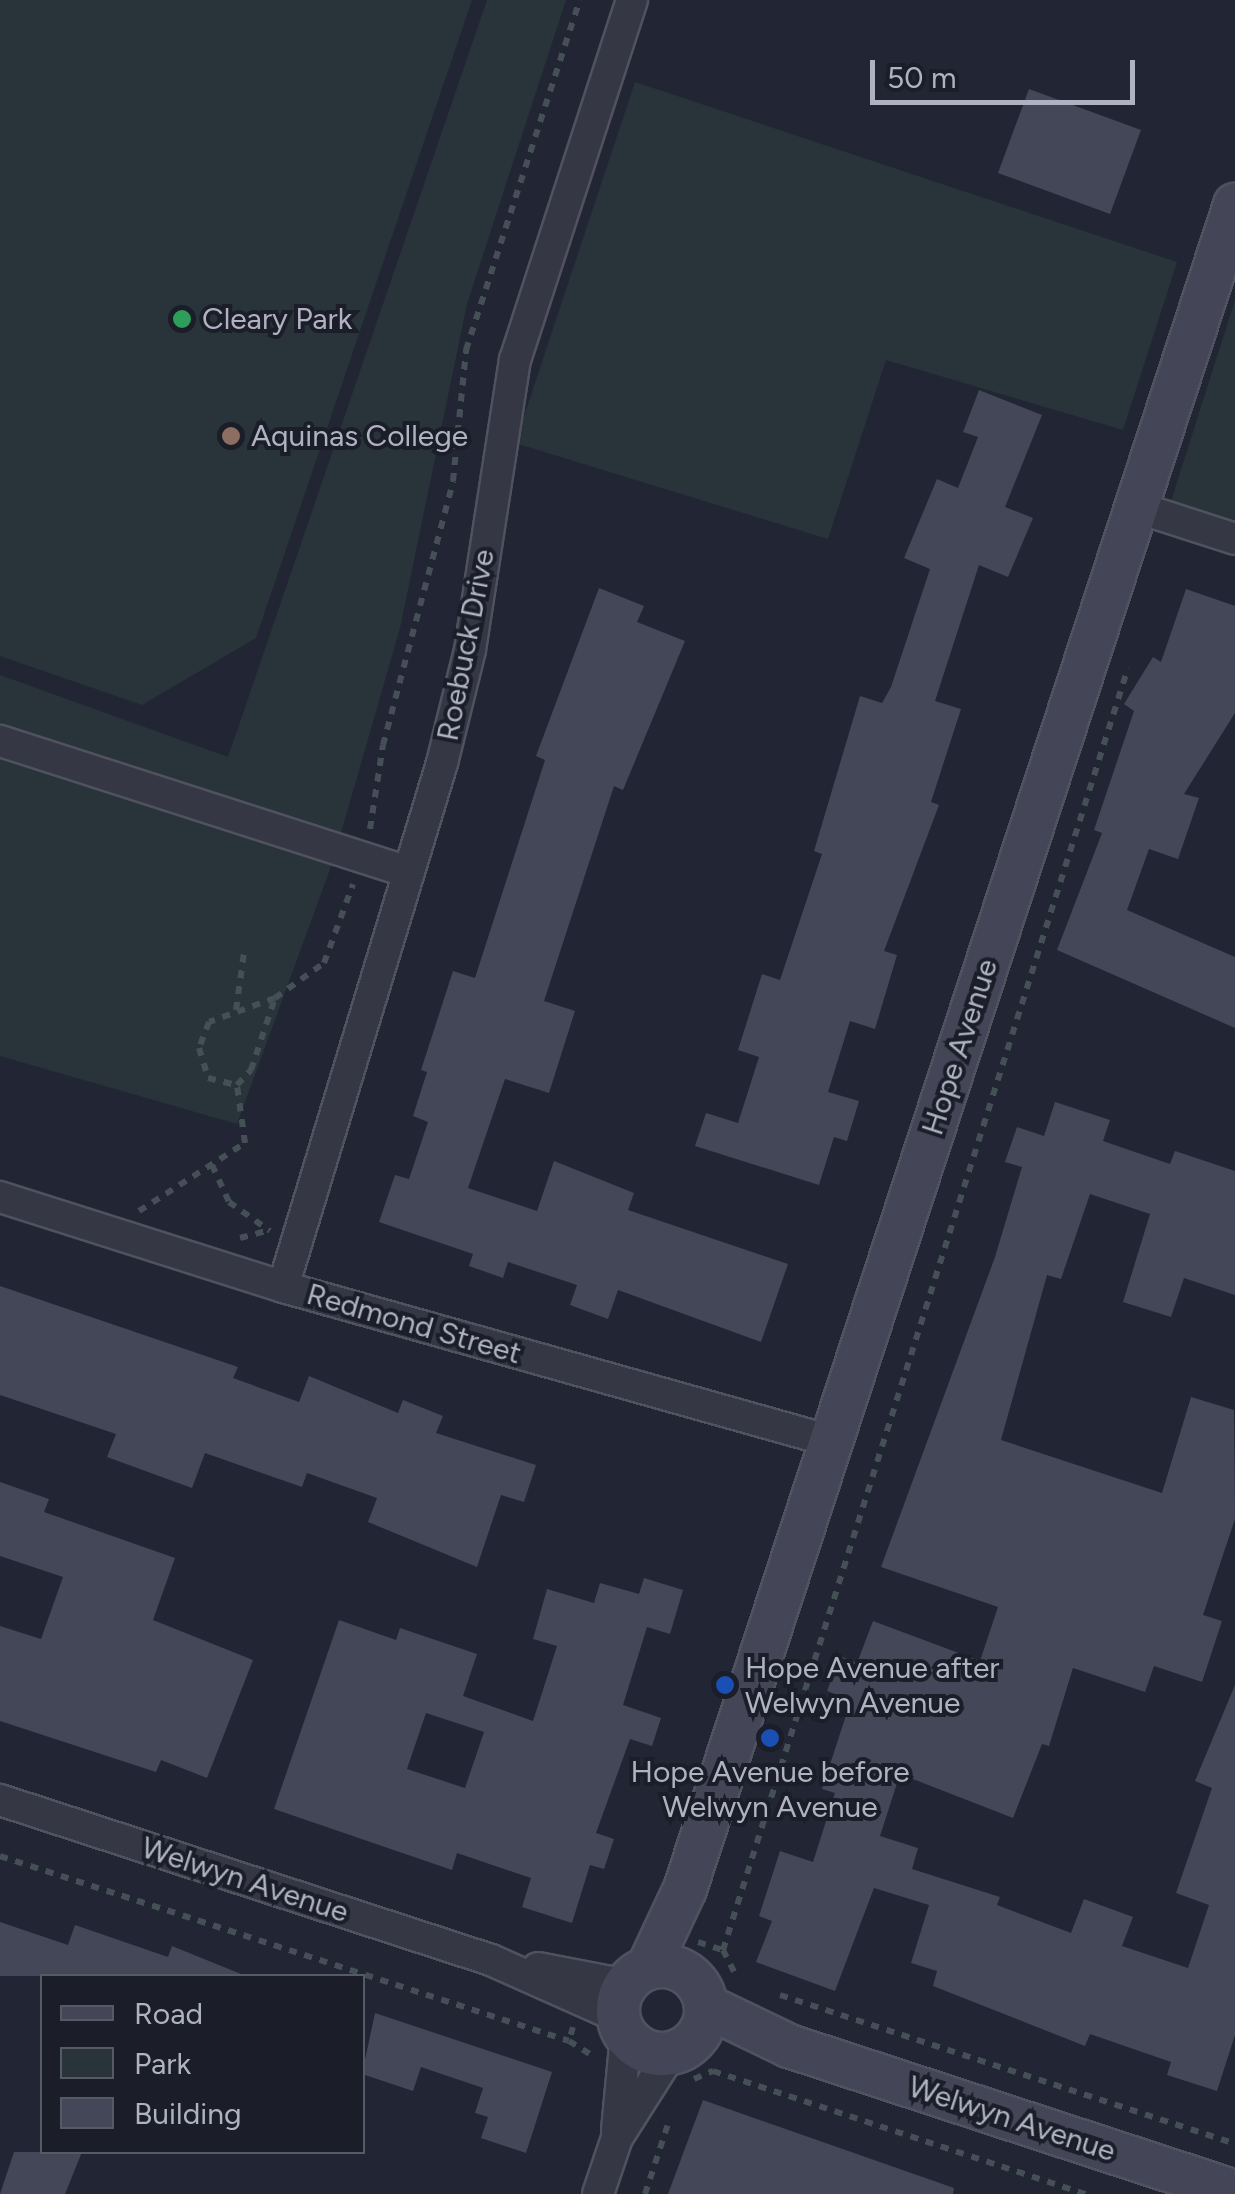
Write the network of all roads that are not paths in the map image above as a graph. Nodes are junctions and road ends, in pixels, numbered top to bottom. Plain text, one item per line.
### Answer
1 (632, 0) edge
2 (1235, 205) edge
3 (1136, 508) junction
4 (1235, 539) edge
5 (0, 741) edge
6 (409, 872) junction
7 (0, 1197) edge
8 (283, 1287) junction
9 (831, 1442) junction
10 (0, 1800) edge
11 (652, 1997) junction
12 (789, 2046) junction
13 (680, 2061) junction
14 (617, 2138) junction
15 (1235, 2192) edge
16 (598, 2194) edge

1 - 6 street, Roebuck Drive
2 - 3 street, Hope Avenue
3 - 4 street
3 - 9 street, Hope Avenue
5 - 6 street
6 - 8 street, Roebuck Drive
7 - 8 street, Redmond Street
8 - 9 street, Redmond Street
9 - 11 street, Hope Avenue
10 - 11 street, Welwyn Avenue
11 - 12 street, Welwyn Avenue
11 - 13 street
11 - 13 street, Welwyn Avenue
11 - 14 street, Hope Avenue
12 - 13 street, Welwyn Avenue
12 - 15 street, Welwyn Avenue
13 - 14 street, Hope Avenue
14 - 16 street, Hope Avenue

